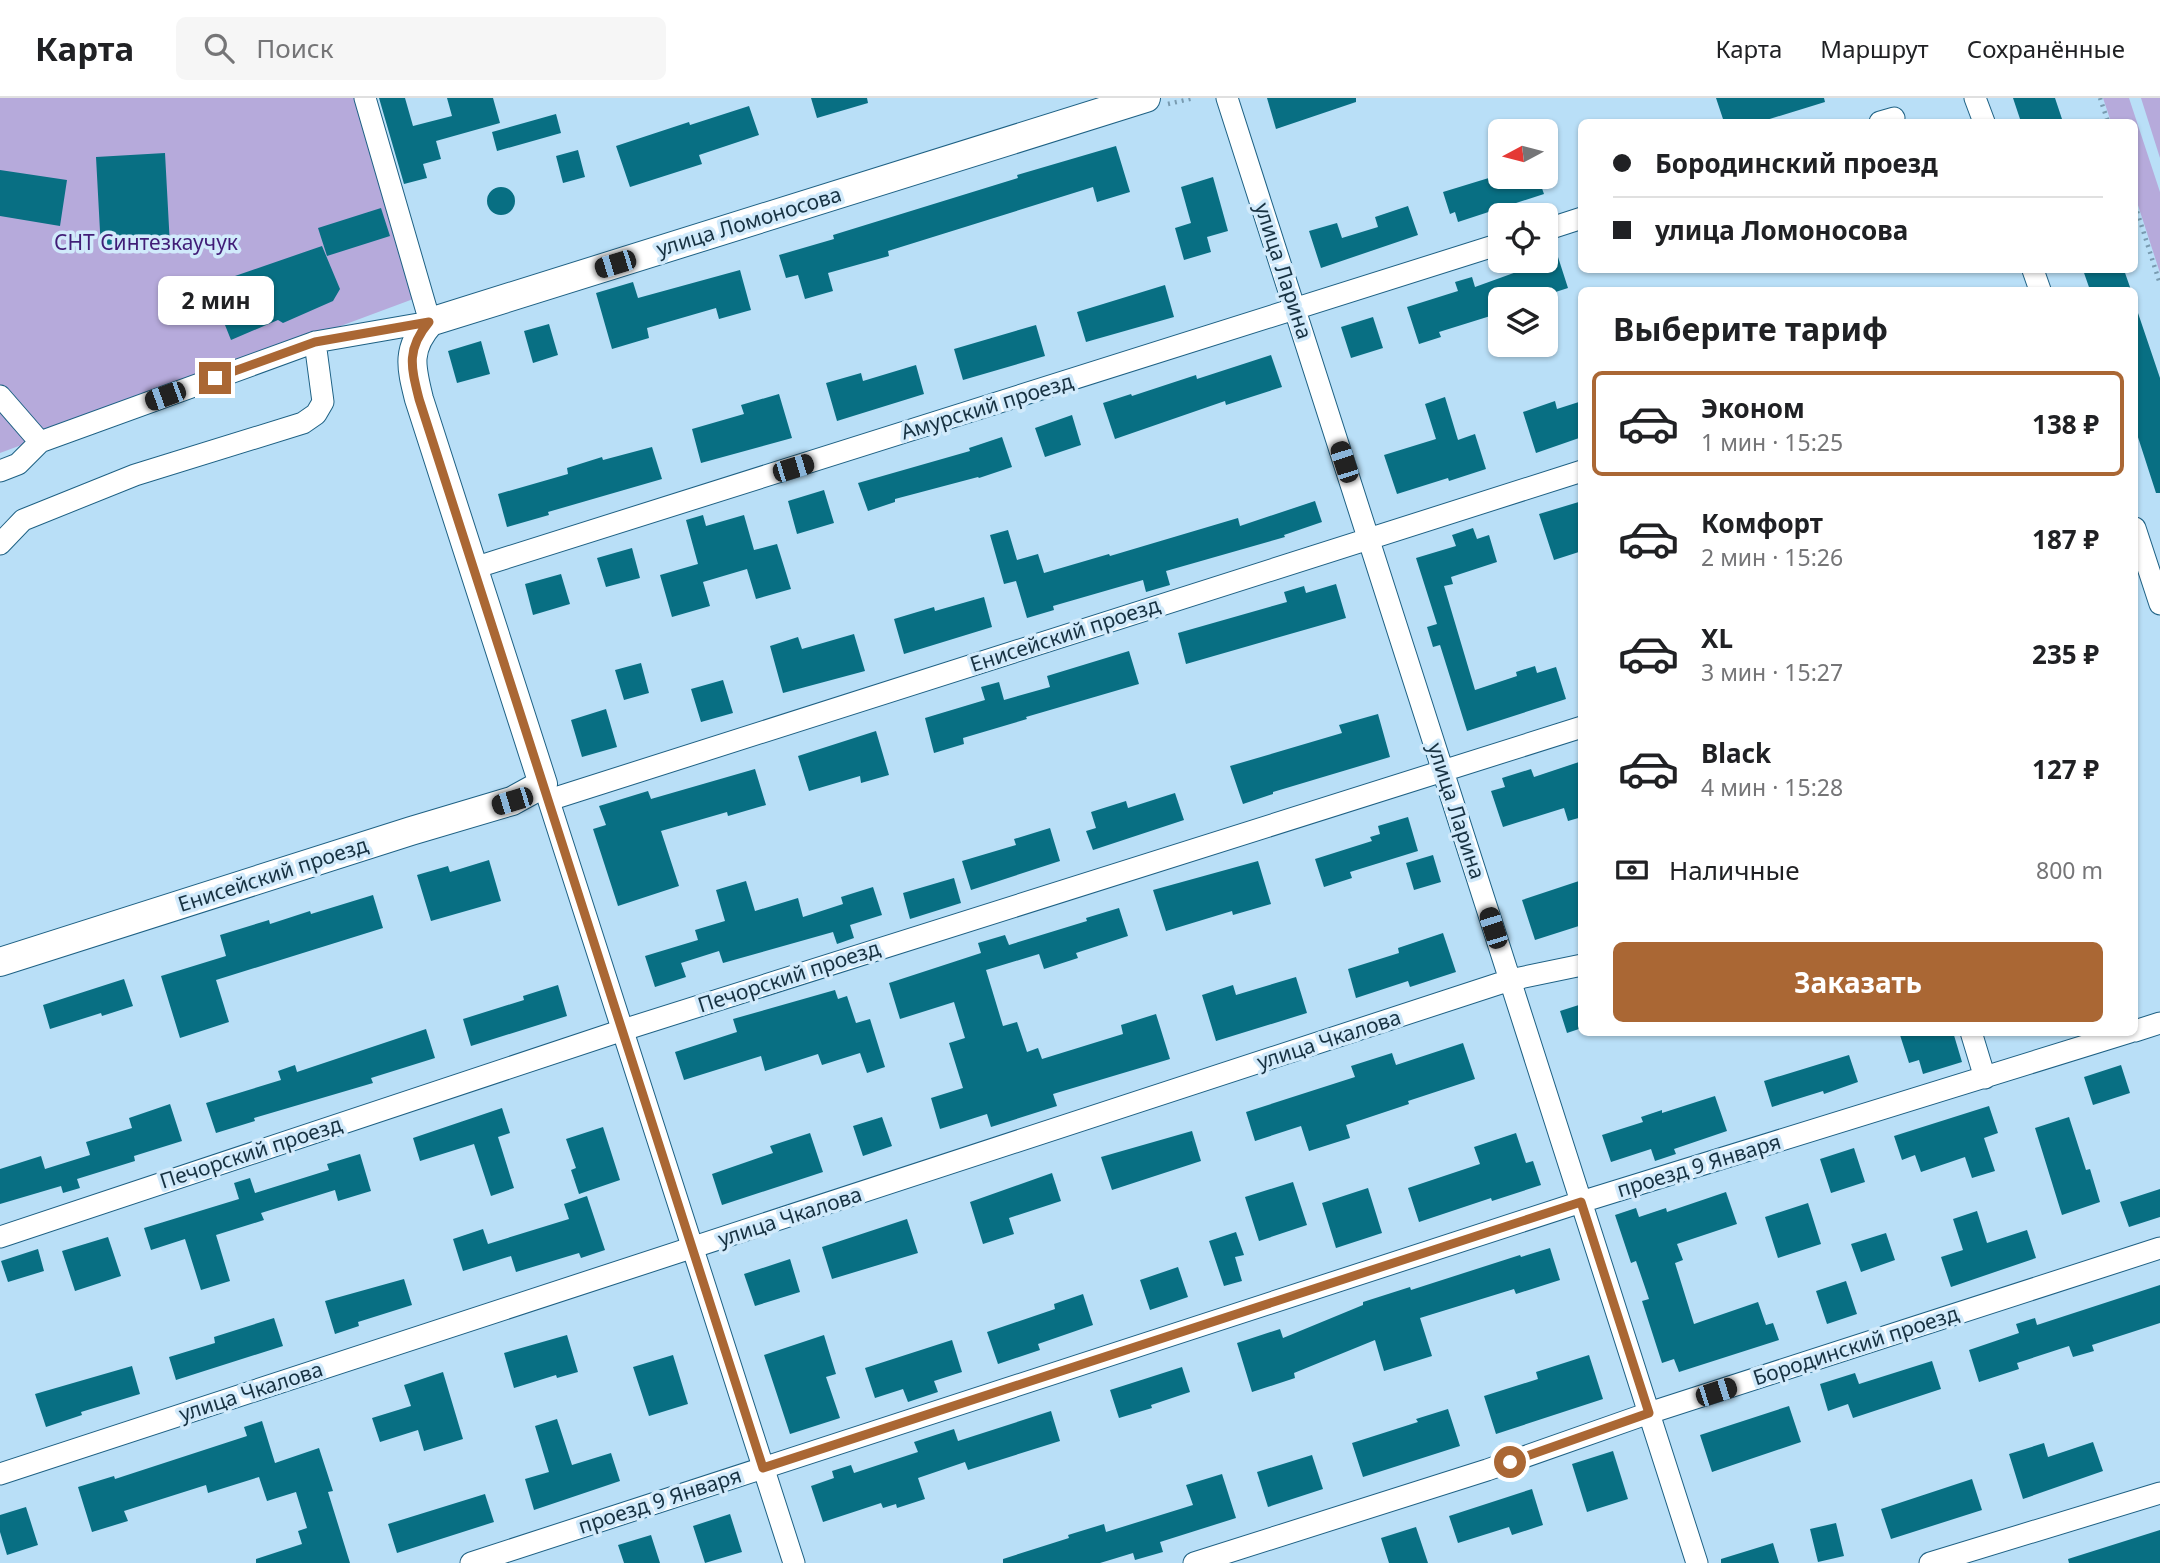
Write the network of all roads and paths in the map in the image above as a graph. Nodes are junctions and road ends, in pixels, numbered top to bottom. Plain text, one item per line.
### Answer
1 (365, 98) edge
2 (1146, 98) edge
3 (1227, 98) edge
4 (1976, 98) edge
5 (2100, 98) edge
6 (1983, 119) edge
7 (2107, 119) edge
8 (1578, 219) edge
9 (2138, 223) edge
10 (1558, 226) edge
11 (1488, 248) edge
12 (2160, 282) edge
13 (1295, 310) junction
14 (429, 322) junction
15 (315, 342) junction
16 (0, 397) edge
17 (40, 442) junction
18 (0, 471) edge
19 (1578, 472) edge
20 (2138, 535) edge
21 (1368, 538) junction
22 (0, 544) edge
23 (2146, 553) edge
24 (474, 568) junction
25 (2160, 604) edge
26 (1578, 728) edge
27 (1443, 771) junction
28 (546, 792) junction
29 (0, 962) edge
30 (1578, 966) edge
31 (1510, 980) junction
32 (2160, 1023) edge
33 (623, 1030) junction
34 (2138, 1030) edge
35 (1972, 1036) edge
36 (2117, 1036) edge
37 (1985, 1078) junction
38 (1581, 1202) junction
39 (0, 1237) edge
40 (2160, 1248) edge
41 (693, 1249) junction
42 (1649, 1413) junction
43 (763, 1468) junction
44 (0, 1474) edge
45 (2160, 1493) edge
46 (471, 1563) edge
47 (794, 1563) edge
48 (1194, 1563) edge
49 (1697, 1563) edge
50 (1930, 1563) edge

1 - 14 street
2 - 14 main road, улица Ломоносова
3 - 13 street, улица Ларина
4 - 6 street
5 - 7 path
8 - 10 street
9 - 12 path
11 - 13 street, Амурский проезд
13 - 21 street, улица Ларина
13 - 24 street, Амурский проезд
14 - 15 street, улица Ломоносова
14 - 24 main road
15 - 17 street, улица Ломоносова
15 - 22 street
16 - 17 street
17 - 18 street, улица Ломоносова
19 - 21 street, Енисейский проезд
20 - 23 street
21 - 27 street, улица Ларина
21 - 28 street, Енисейский проезд
23 - 25 street
24 - 28 main road
26 - 27 street, Печорский проезд
27 - 31 street, улица Ларина
27 - 33 street, Печорский проезд
28 - 29 main road, Енисейский проезд
28 - 33 street
30 - 31 street, улица Чкалова
31 - 38 street, улица Ларина
31 - 41 street, улица Чкалова
32 - 34 street
33 - 39 street, Печорский проезд
33 - 41 street
35 - 37 street
36 - 37 street, проезд 9 Января
37 - 38 street, проезд 9 Января
38 - 42 street, улица Ларина
38 - 43 street, проезд 9 Января
40 - 42 street, Бородинский проезд
41 - 43 street
41 - 44 street, улица Чкалова
42 - 48 street, Бородинский проезд
42 - 49 street, улица Ларина
43 - 46 street, проезд 9 Января
43 - 47 street
45 - 50 street

